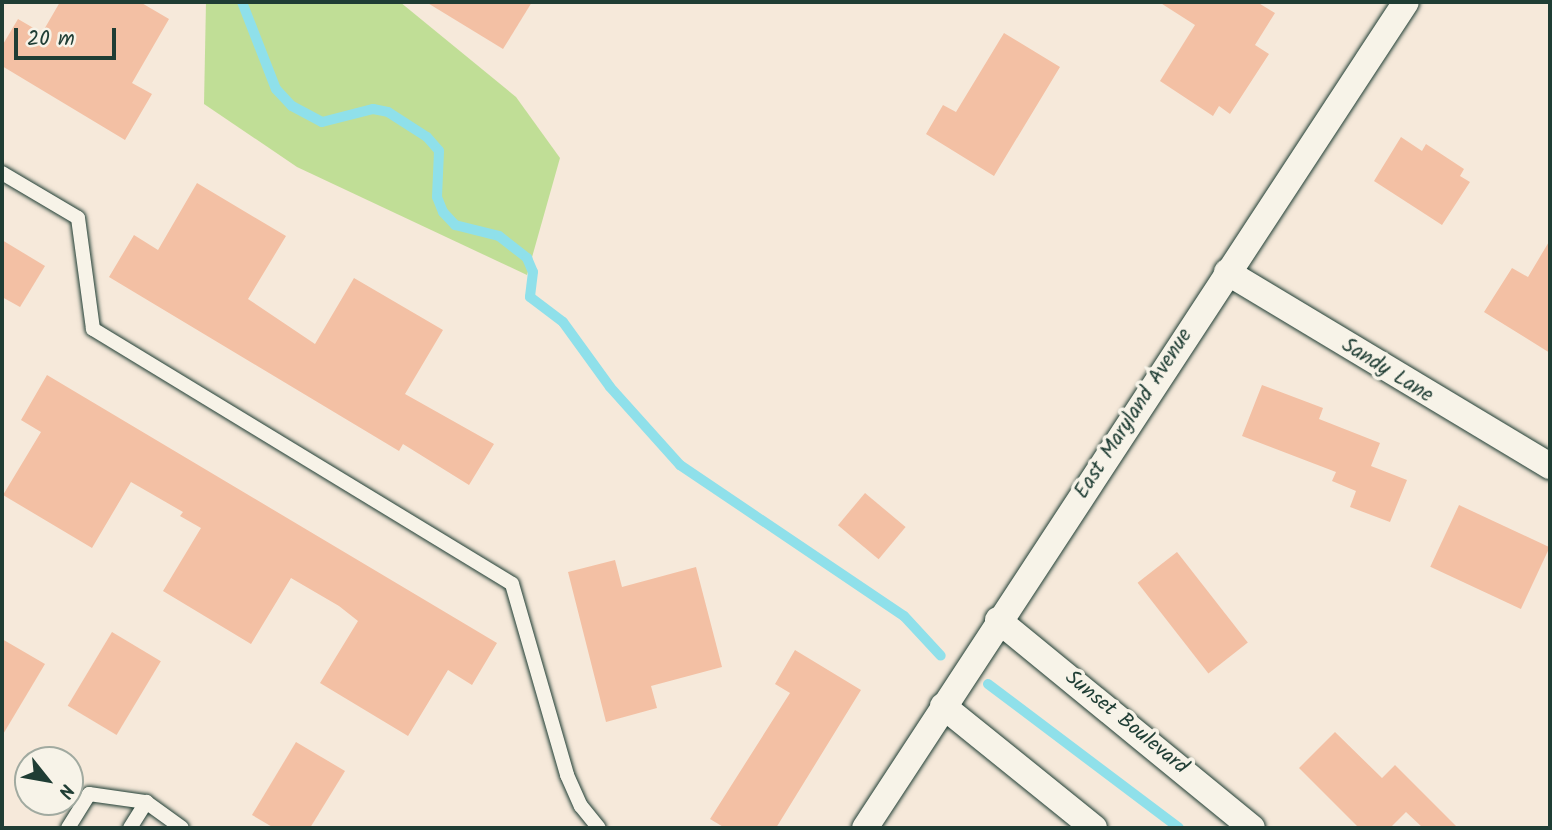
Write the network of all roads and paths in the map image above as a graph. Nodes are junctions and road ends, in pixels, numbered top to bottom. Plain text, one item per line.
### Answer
1 (1396, 5) edge
2 (2, 173) edge
3 (1227, 272) junction
4 (1550, 466) edge
5 (998, 620) junction
6 (943, 706) junction
7 (146, 802) junction
8 (68, 828) edge
9 (130, 828) edge
10 (182, 828) edge
11 (599, 828) edge
12 (865, 828) edge
13 (1094, 828) edge
14 (1252, 828) edge

1 - 3 street, East Maryland Avenue
2 - 11 lane
3 - 4 street, Sandy Lane
3 - 5 street, East Maryland Avenue
5 - 6 street, East Maryland Avenue
5 - 14 street, Sunset Boulevard
6 - 12 street, East Maryland Avenue
6 - 13 street
7 - 8 lane
7 - 9 lane
7 - 10 lane

